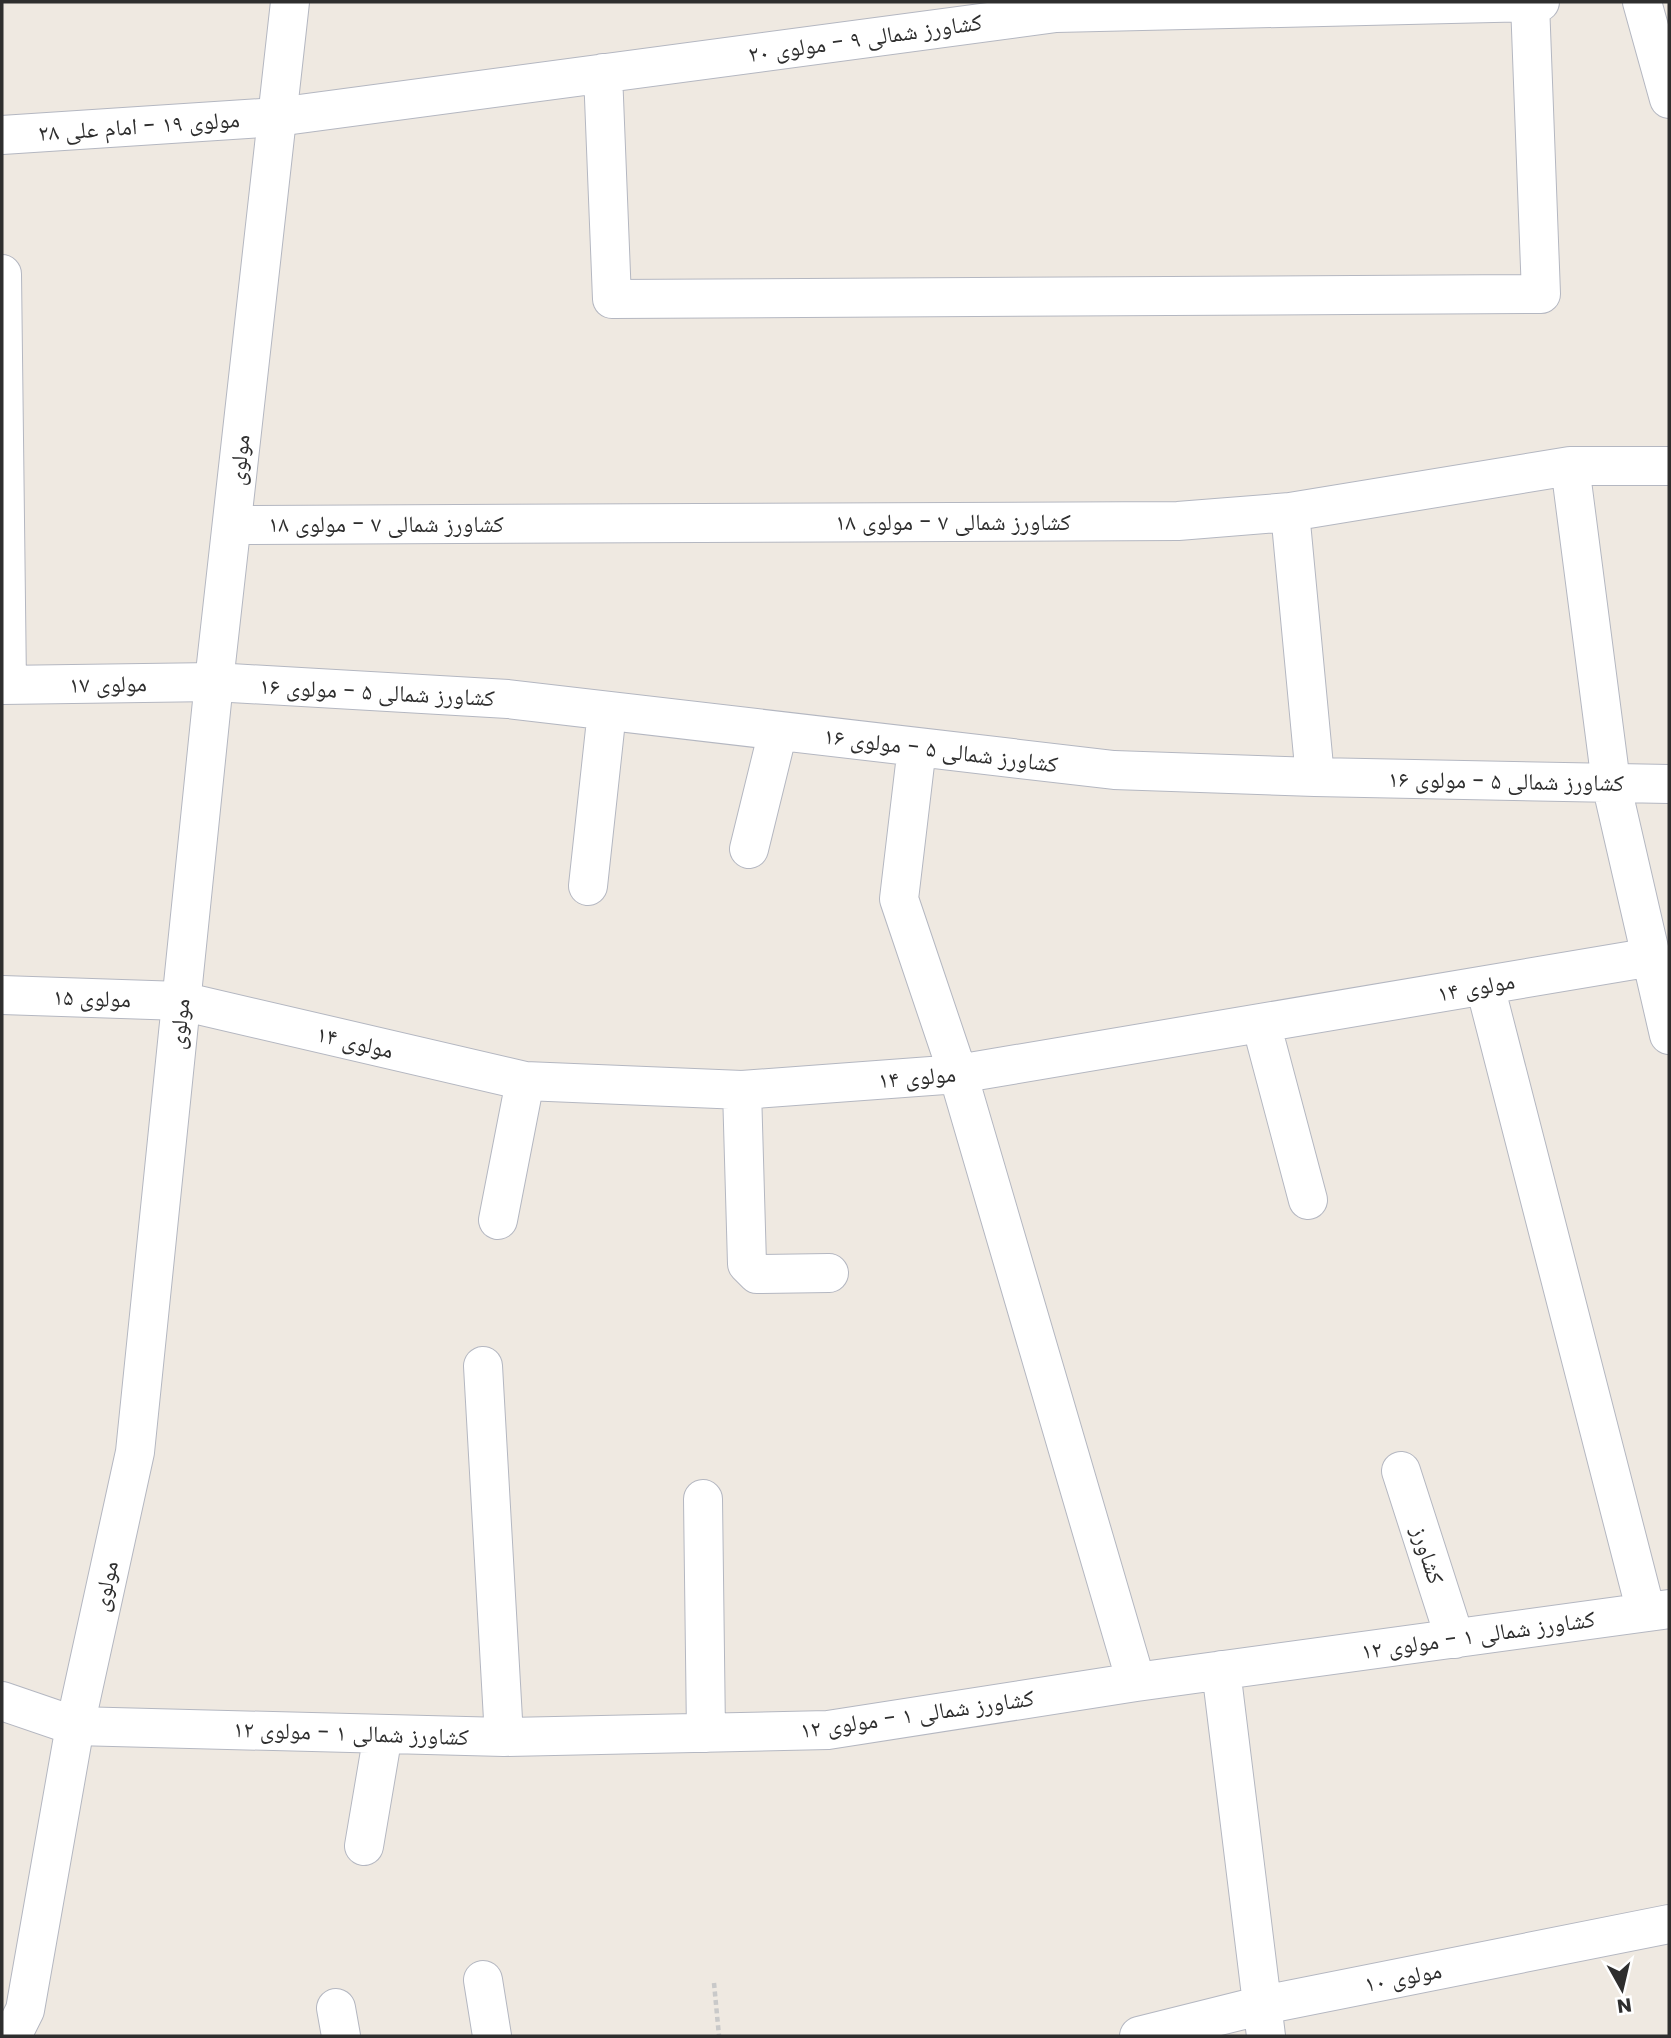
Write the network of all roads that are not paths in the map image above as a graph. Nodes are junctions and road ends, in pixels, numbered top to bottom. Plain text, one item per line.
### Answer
1 (290, 2) edge
2 (1642, 2) edge
3 (1535, 3) edge
4 (603, 73) junction
5 (1669, 99) edge
6 (277, 117) junction
7 (2, 135) edge
8 (2, 274) edge
9 (1570, 466) junction
10 (1669, 466) edge
11 (1290, 512) junction
12 (232, 525) junction
13 (214, 682) junction
14 (4, 685) edge
15 (607, 711) junction
16 (778, 731) junction
17 (917, 747) junction
18 (1315, 777) junction
19 (1611, 783) junction
20 (1669, 784) edge
21 (749, 849) dead end
22 (588, 886) dead end
23 (1652, 957) junction
24 (1485, 986) junction
25 (2, 995) edge
26 (181, 1001) junction
27 (1261, 1023) junction
28 (1669, 1035) edge
29 (958, 1074) junction
30 (525, 1081) junction
31 (742, 1090) junction
32 (1308, 1200) dead end
33 (498, 1220) dead end
34 (829, 1273) dead end
35 (483, 1366) dead end
36 (1401, 1471) dead end
37 (703, 1499) dead end
38 (1657, 1610) edge
39 (1455, 1639) junction
40 (1221, 1670) junction
41 (1136, 1682) junction
42 (2, 1701) edge
43 (75, 1726) junction
44 (706, 1733) junction
45 (383, 1734) junction
46 (504, 1737) junction
47 (364, 1846) dead end
48 (1669, 1924) edge
49 (483, 1980) dead end
50 (13, 2016) edge
51 (1265, 2021) edge
52 (492, 2036) edge
53 (1139, 2036) edge

1 - 6 street, مولوی
2 - 5 street
3 - 4 street, کشاورز شمالی ۹ - مولوی ۲۰
3 - 4 street
4 - 6 street, کشاورز شمالی ۹ - مولوی ۲۰
6 - 7 street, مولوی ۱۹ - امام علی ۲۸
6 - 12 street, مولوی
8 - 14 street
9 - 10 street, کشاورز شمالی ۷ - مولوی ۱۸
9 - 11 street, کشاورز شمالی ۷ - مولوی ۱۸
9 - 19 street
11 - 12 street, کشاورز شمالی ۷ - مولوی ۱۸
11 - 18 street
12 - 13 street, مولوی
13 - 14 street, مولوی ۱۷
13 - 15 street, کشاورز شمالی ۵ - مولوی ۱۶
13 - 26 street, مولوی
15 - 16 street, کشاورز شمالی ۵ - مولوی ۱۶
15 - 22 street
16 - 17 street, کشاورز شمالی ۵ - مولوی ۱۶
16 - 21 street
17 - 18 street, کشاورز شمالی ۵ - مولوی ۱۶
17 - 29 street
18 - 19 street, کشاورز شمالی ۵ - مولوی ۱۶
19 - 20 street, کشاورز شمالی ۵ - مولوی ۱۶
19 - 23 street
23 - 24 street, مولوی ۱۴
23 - 28 street
24 - 27 street, مولوی ۱۴
24 - 38 street
25 - 26 street, مولوی ۱۵
26 - 30 street, مولوی ۱۴
26 - 43 street, مولوی
27 - 29 street, مولوی ۱۴
27 - 32 street
29 - 31 street, مولوی ۱۴
29 - 41 street
30 - 31 street, مولوی ۱۴
30 - 33 street
31 - 34 street
35 - 46 street
36 - 39 street, کشاورز
37 - 44 street
38 - 39 street, کشاورز شمالی ۱ - مولوی ۱۲
39 - 40 street, کشاورز شمالی ۱ - مولوی ۱۲
40 - 41 street, کشاورز شمالی ۱ - مولوی ۱۲
40 - 51 street
41 - 44 street, کشاورز شمالی ۱ - مولوی ۱۲
42 - 43 street, کشاورز شمالی ۱ - مولوی ۱۲
43 - 45 street, کشاورز شمالی ۱ - مولوی ۱۲
43 - 50 street, مولوی
44 - 46 street, کشاورز شمالی ۱ - مولوی ۱۲
45 - 46 street, کشاورز شمالی ۱ - مولوی ۱۲
45 - 47 street
48 - 51 street, مولوی ۱۰
49 - 52 street
51 - 53 street, مولوی ۱۰

